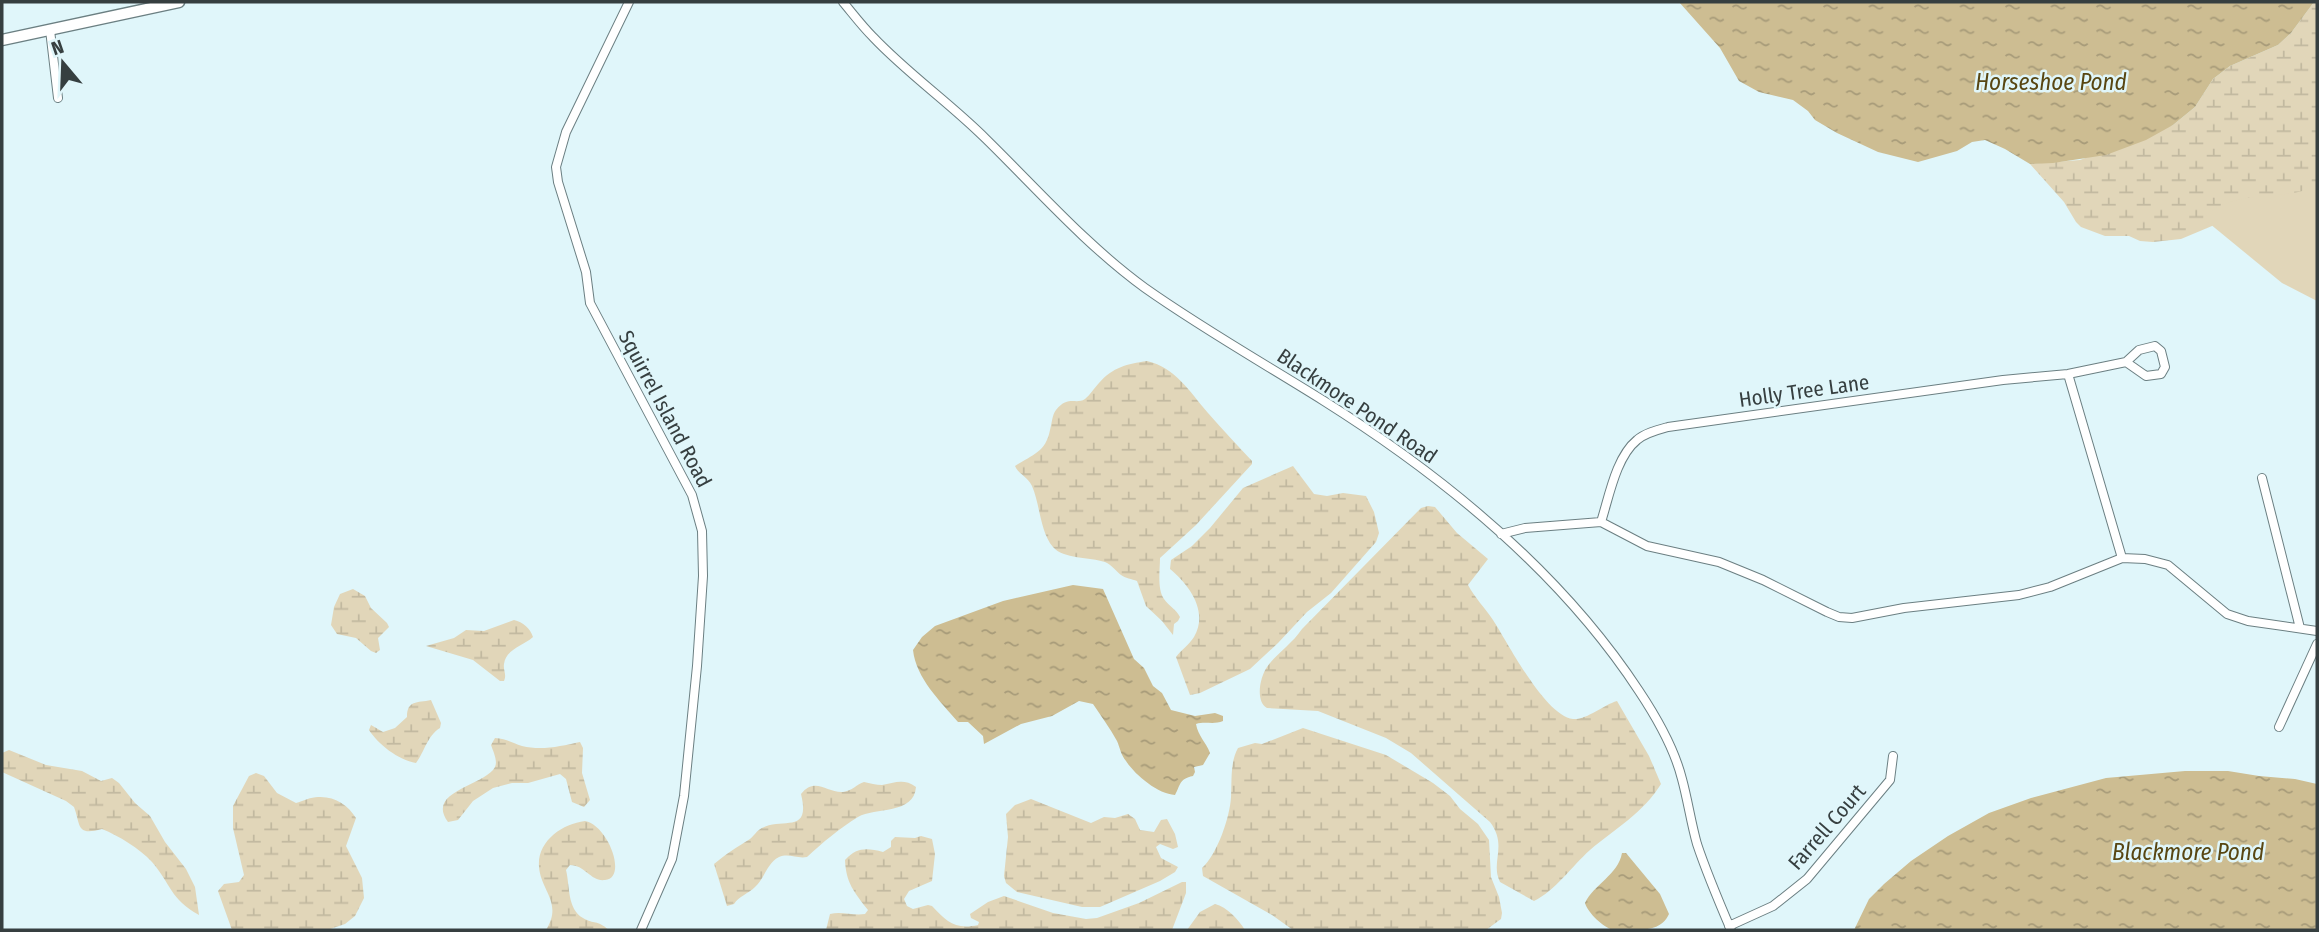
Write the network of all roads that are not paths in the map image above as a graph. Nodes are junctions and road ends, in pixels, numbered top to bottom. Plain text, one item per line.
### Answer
1 (179, 2) edge
2 (629, 2) edge
3 (843, 2) edge
4 (50, 30) junction
5 (2, 40) edge
6 (58, 98) dead end
7 (2126, 362) junction
8 (2068, 373) junction
9 (2262, 478) dead end
10 (1601, 522) junction
11 (1501, 534) junction
12 (2122, 558) junction
13 (2300, 628) junction
14 (2317, 631) edge
15 (2317, 644) edge
16 (2279, 727) dead end
17 (1894, 756) dead end
18 (1730, 928) edge
19 (641, 930) edge

1 - 4 main road
2 - 19 street, Squirrel Island Road
3 - 11 street, Blackmore Pond Road
4 - 5 main road
4 - 6 street
7 - 7 street, Holly Tree Lane
7 - 8 street, Holly Tree Lane
8 - 10 street, Holly Tree Lane
8 - 12 street
9 - 13 street
10 - 11 street
10 - 12 street
11 - 18 street, Blackmore Pond Road
12 - 13 street
13 - 14 street
15 - 16 street
17 - 18 street, Farrell Court

